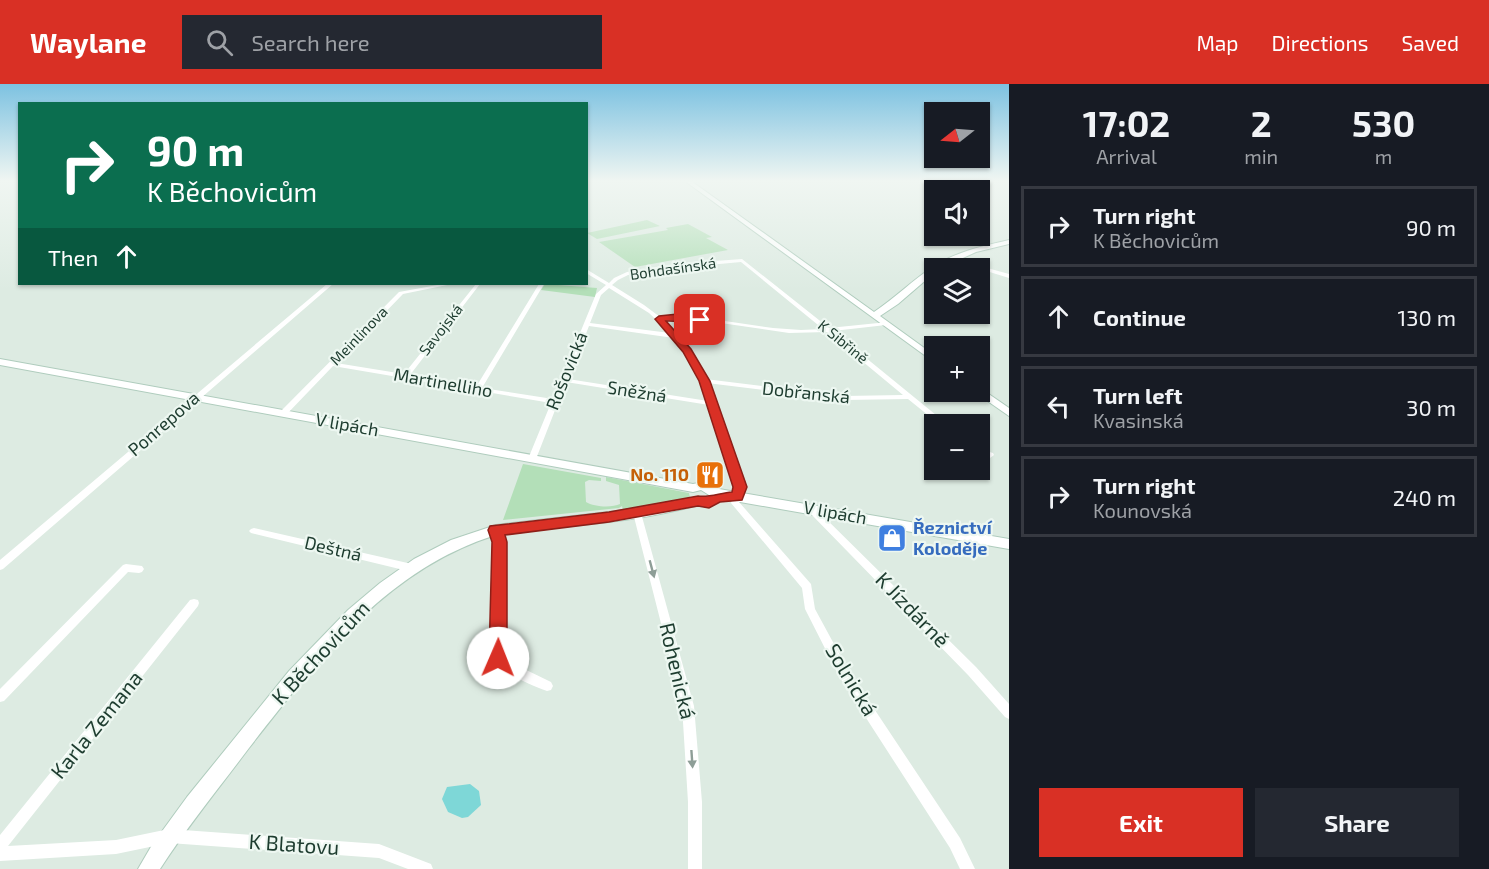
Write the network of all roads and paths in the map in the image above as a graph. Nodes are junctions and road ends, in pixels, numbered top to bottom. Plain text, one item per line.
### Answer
1 (739, 218) edge
2 (1009, 242) edge
3 (955, 258) edge
4 (742, 260) joint
5 (990, 270) edge
6 (588, 272) edge
7 (1009, 276) edge
8 (924, 278) edge
9 (329, 285) edge
10 (444, 285) edge
11 (477, 285) edge
12 (541, 285) edge
13 (607, 286) junction
14 (874, 315) junction
15 (659, 319) junction
16 (886, 323) junction
17 (586, 324) junction
18 (827, 330) junction
19 (675, 336) junction
20 (924, 352) edge
21 (0, 362) edge
22 (331, 364) junction
23 (405, 377) junction
24 (564, 380) junction
25 (704, 381) junction
26 (478, 389) junction
27 (196, 397) junction
28 (909, 397) junction
29 (990, 398) edge
30 (555, 402) junction
31 (711, 403) junction
32 (1009, 412) edge
33 (283, 413) junction
34 (930, 414) edge
35 (532, 459) junction
36 (695, 495) junction
37 (716, 495) joint
38 (734, 496) junction
39 (812, 509) junction
40 (637, 513) junction
41 (496, 530) junction
42 (254, 531) dead end
43 (1009, 544) edge
44 (0, 566) edge
45 (412, 568) junction
46 (139, 569) dead end
47 (194, 603) dead end
48 (547, 686) dead end
49 (0, 696) edge
50 (1009, 712) edge
51 (169, 836) junction
52 (0, 846) edge
53 (0, 854) edge
54 (417, 867) edge
55 (148, 869) edge
56 (694, 869) edge
57 (968, 869) edge

1 - 14 street
2 - 3 street
4 - 13 street, Bohdašínská
4 - 18 street, K Sibřině
5 - 7 street
6 - 13 street, Solnická
8 - 14 street
9 - 27 street, Ponrepova
10 - 22 street, Meinlinova
11 - 23 street, Savojská
12 - 26 street
13 - 15 street, Solnická
13 - 17 street, Rošovická
14 - 16 street
15 - 18 street
15 - 19 street, Solnická
16 - 18 street
16 - 20 street
17 - 19 street
17 - 24 street, Rošovická
18 - 28 street, K Sibřině
19 - 25 street, Solnická
21 - 27 street, V lipách
22 - 23 street, Martinelliho
22 - 33 street, Meinlinova
23 - 26 street, Martinelliho
24 - 30 street, Rošovická
24 - 31 street, Sněžná
25 - 28 street, Dobřanská
25 - 31 street, Solnická
26 - 30 street, Martinelliho
27 - 33 street, V lipách
27 - 44 street, Ponrepova
28 - 34 street, K Sibřině
29 - 32 street
30 - 35 street, Rošovická
31 - 38 street, Solnická
33 - 35 street, V lipách
35 - 36 street, V lipách
36 - 37 street, K Běchovicům
36 - 40 street, K Běchovicům
37 - 38 street, V lipách
38 - 39 street, V lipách
38 - 57 street, Solnická
39 - 43 street, V lipách
39 - 50 street, K Jízdárně
40 - 41 street, K Běchovicům
40 -> 56 street, Rohenická
41 - 45 street, K Běchovicům
41 - 48 street
42 - 45 street, Deštná
45 - 51 street, K Běchovicům
46 - 49 street
47 - 52 street, Karla Zemana
51 - 53 street, K Blatovu
51 - 54 street, K Blatovu
51 - 55 street, K Běchovicům

